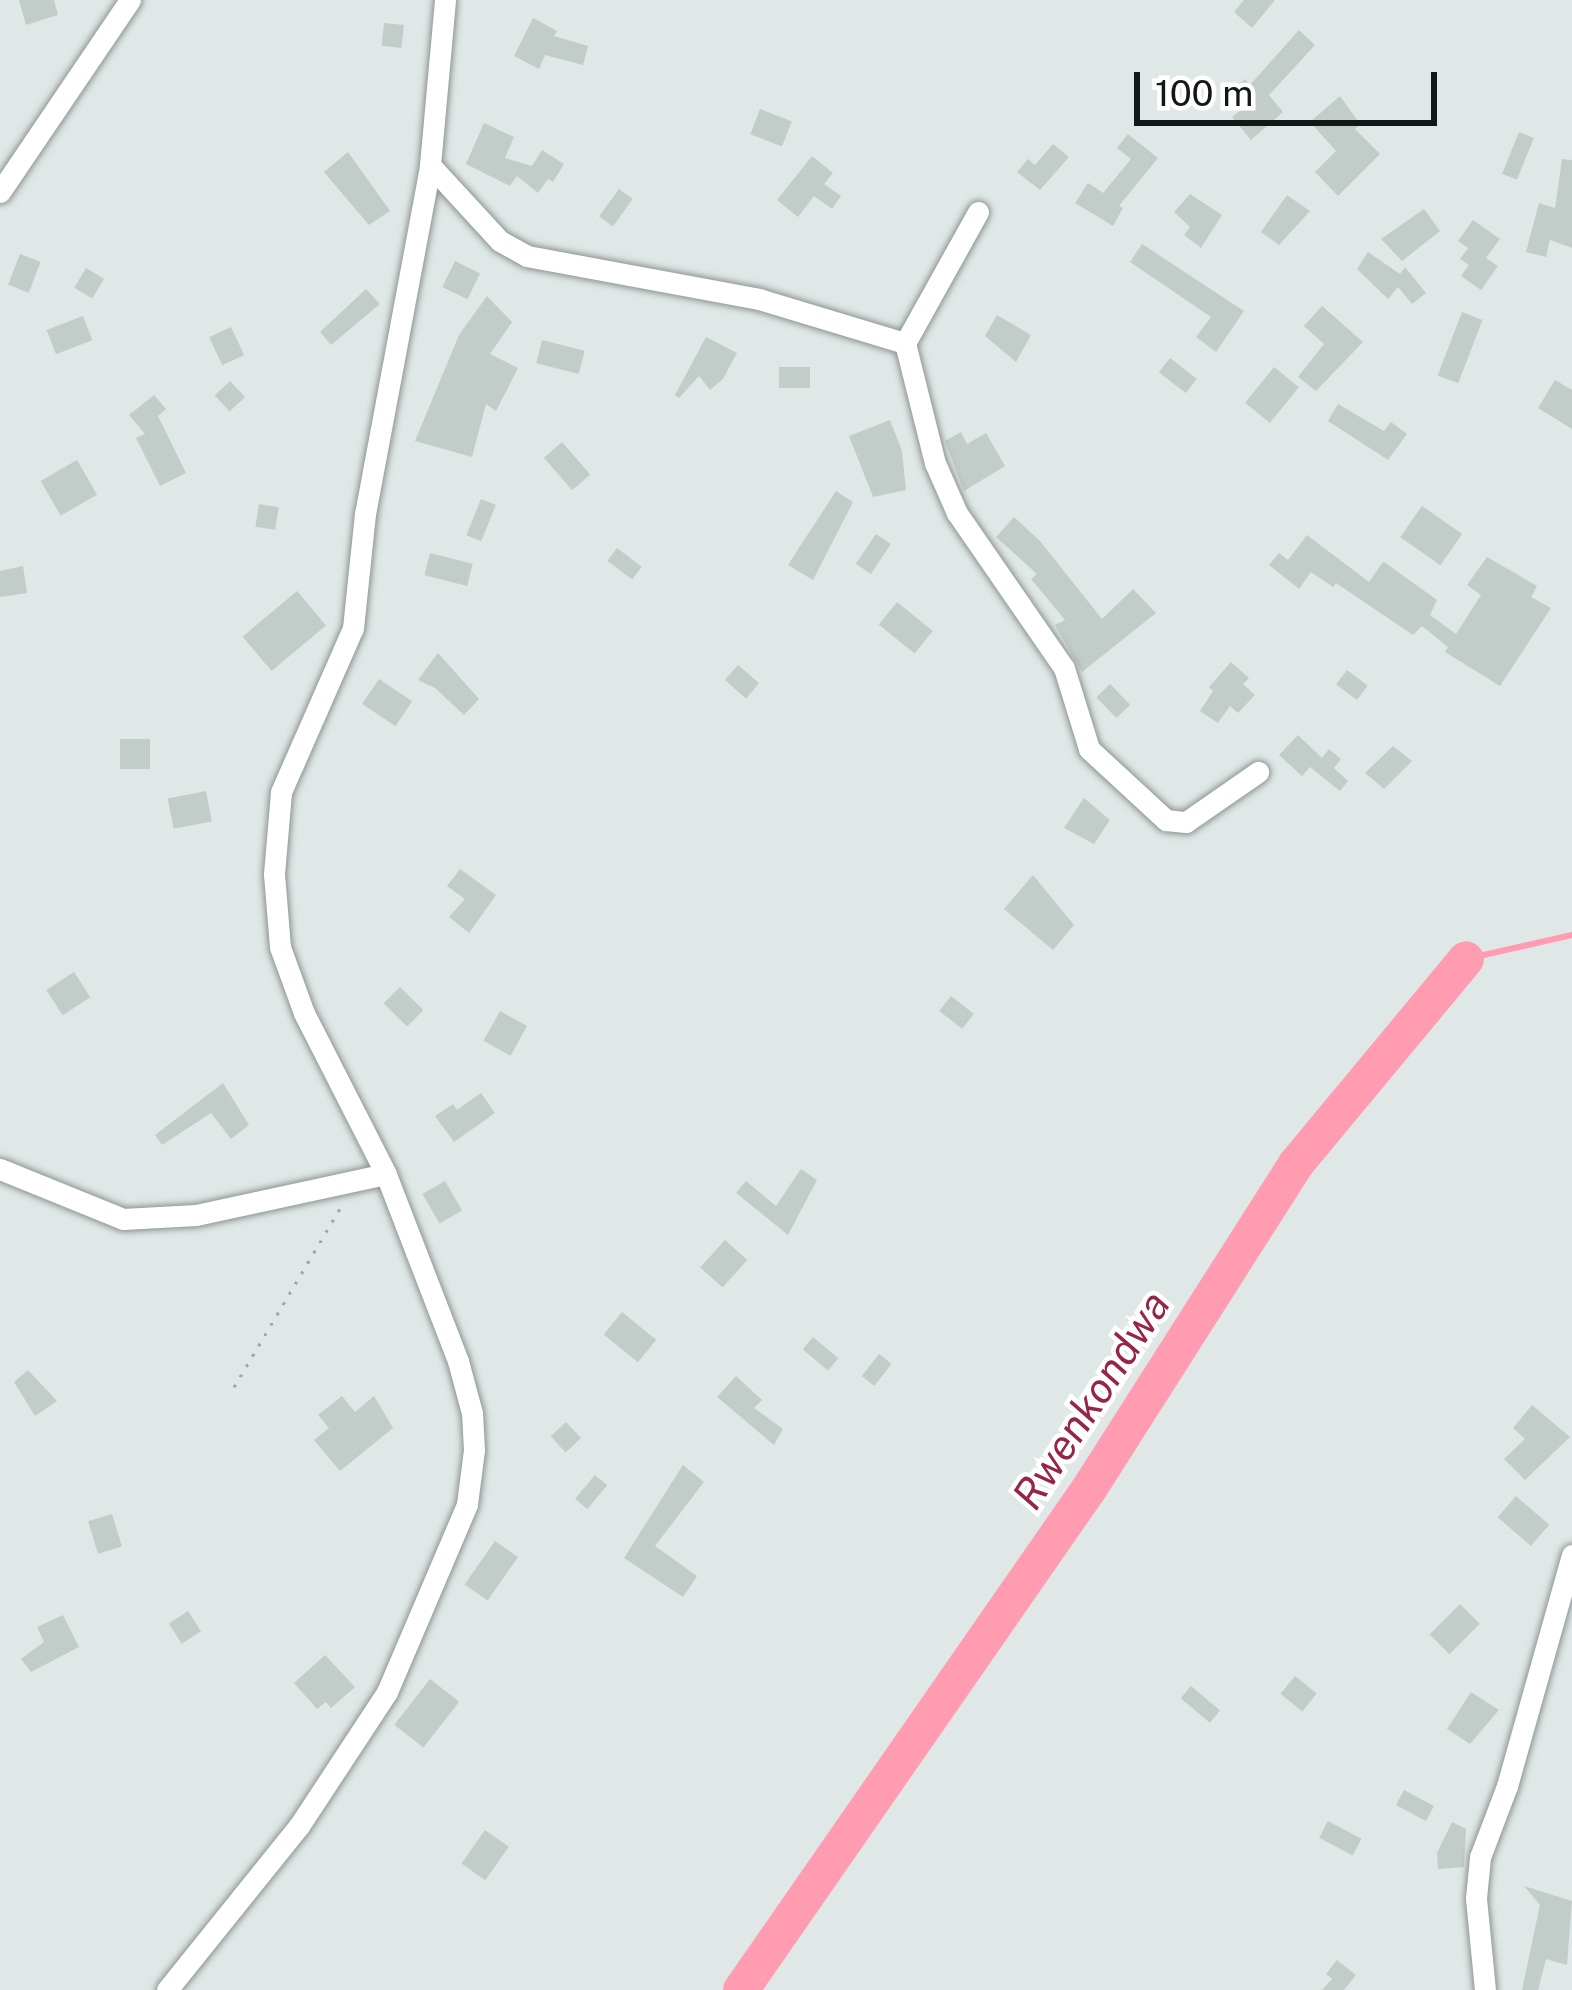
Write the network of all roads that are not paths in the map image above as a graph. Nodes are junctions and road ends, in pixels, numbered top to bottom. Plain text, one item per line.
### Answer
1 (130, 0) edge
2 (445, 0) edge
3 (430, 165) junction
4 (0, 192) edge
5 (978, 212) dead end
6 (905, 343) junction
7 (1258, 772) dead end
8 (0, 1169) edge
9 (386, 1174) junction
10 (1572, 1555) edge
11 (167, 1990) edge
12 (1485, 1990) edge

1 - 4 street
2 - 3 street
3 - 6 street
3 - 9 street
5 - 6 street
6 - 7 street
8 - 9 street
9 - 11 street
10 - 12 street

